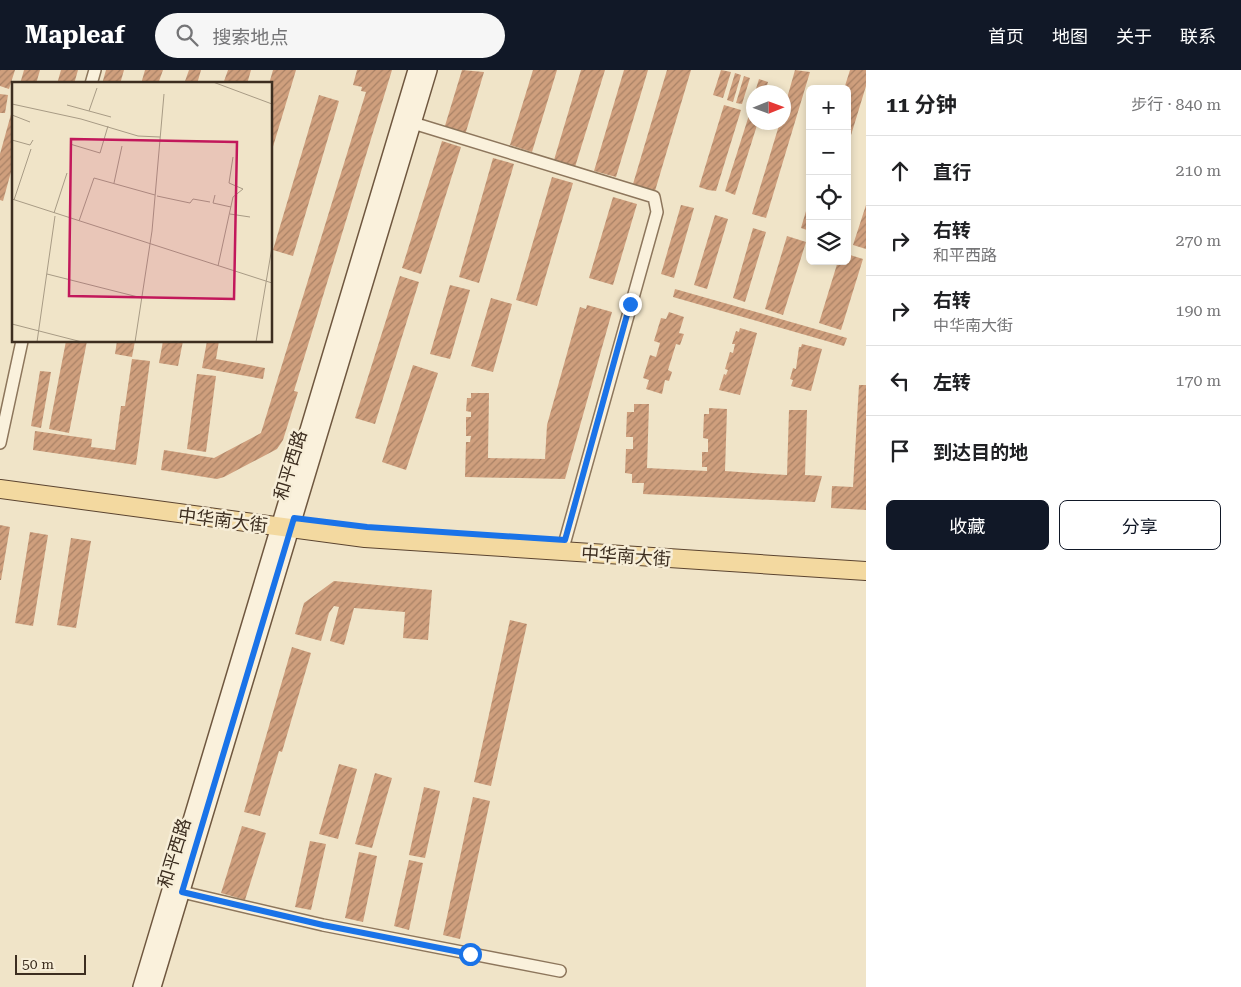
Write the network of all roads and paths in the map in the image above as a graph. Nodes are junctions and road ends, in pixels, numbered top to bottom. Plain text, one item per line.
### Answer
1 (416, 70) edge
2 (429, 70) edge
3 (413, 123) junction
4 (22, 342) edge
5 (0, 443) edge
6 (0, 478) edge
7 (0, 489) edge
8 (286, 522) junction
9 (565, 540) junction
10 (866, 559) edge
11 (866, 571) edge
12 (182, 892) junction
13 (560, 972) dead end
14 (141, 987) edge
15 (153, 987) edge

1 - 8 main road, 和平西路
2 - 3 main road, 和平西路
3 - 8 main road, 和平西路
3 - 9 street
4 - 5 street
6 - 8 main road, 中华南大街
7 - 8 main road, 中华南大街
8 - 9 main road, 中华南大街
8 - 11 main road, 中华南大街
8 - 12 main road, 和平西路
8 - 14 main road, 和平西路
9 - 10 main road, 中华南大街
12 - 13 street
12 - 15 main road, 和平西路

